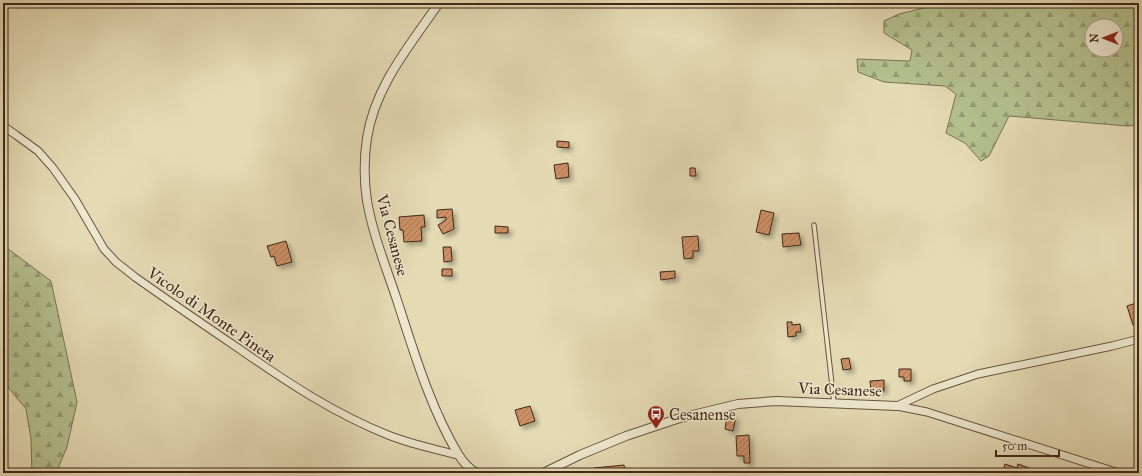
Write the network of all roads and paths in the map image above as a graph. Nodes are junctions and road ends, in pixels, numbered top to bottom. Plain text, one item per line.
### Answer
1 (439, 3) edge
2 (3, 126) edge
3 (814, 225) dead end
4 (1139, 339) edge
5 (834, 403) junction
6 (897, 406) junction
7 (458, 455) junction
8 (474, 472) edge
9 (543, 473) edge
10 (1119, 473) edge

1 - 7 street, Via Cesanese
2 - 7 street, Vicolo di Monte Pineta
3 - 5 lane
4 - 6 street, Via Cesanese
5 - 6 street, Via Cesanese
5 - 9 street, Via Cesanese
6 - 10 street
7 - 8 street, Via Cesanese

